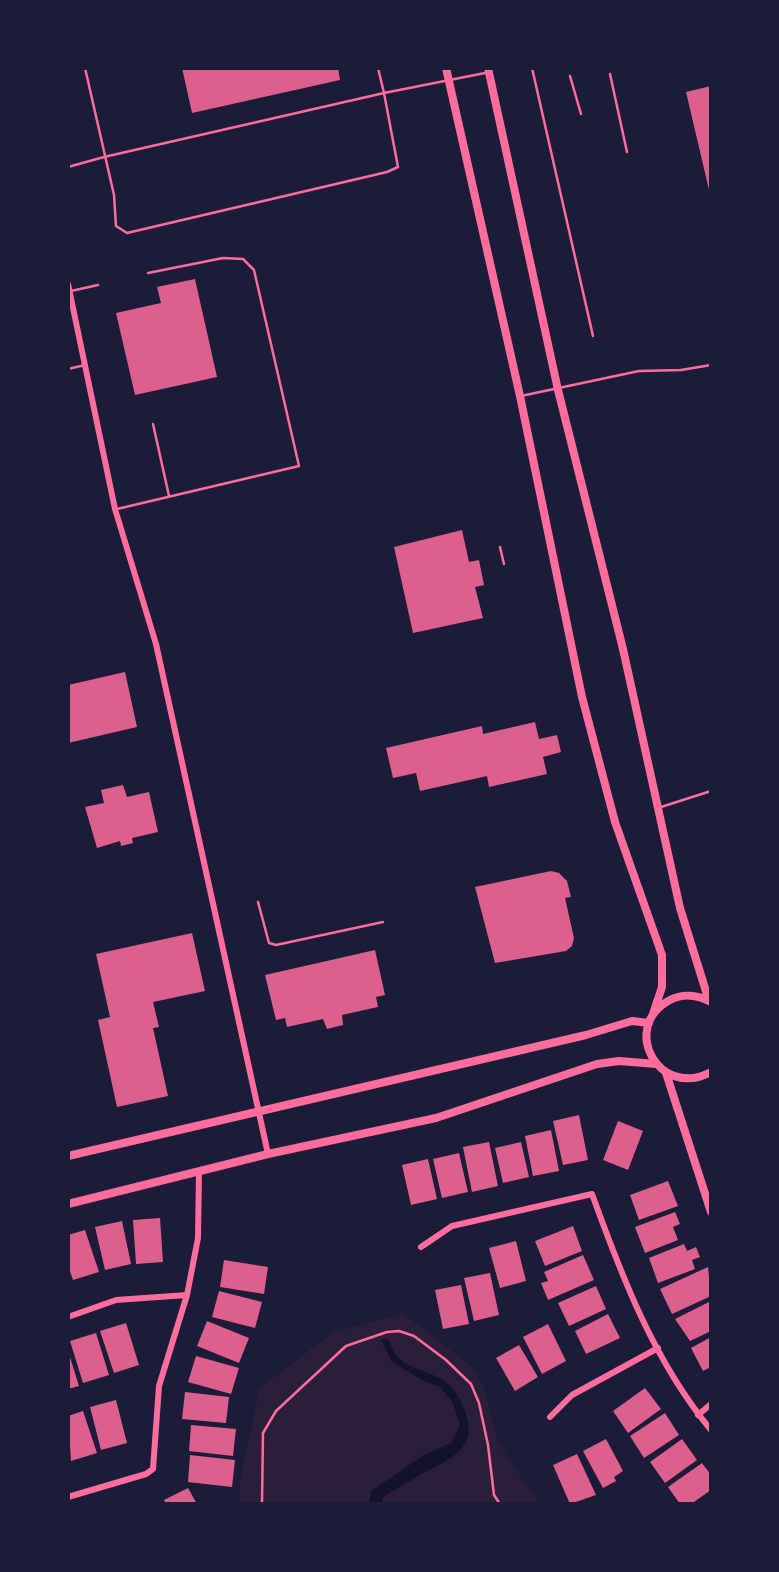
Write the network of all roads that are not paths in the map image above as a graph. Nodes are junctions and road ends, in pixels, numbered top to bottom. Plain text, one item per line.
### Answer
1 (85, 68) edge
2 (377, 68) edge
3 (446, 68) edge
4 (532, 68) edge
5 (488, 70) edge
6 (610, 74) dead end
7 (570, 76) dead end
8 (449, 82) junction
9 (384, 93) junction
10 (581, 114) dead end
11 (628, 152) dead end
12 (104, 158) junction
13 (68, 167) edge
14 (148, 273) dead end
15 (98, 285) dead end
16 (69, 287) edge
17 (593, 336) dead end
18 (85, 365) junction
19 (711, 365) edge
20 (68, 369) edge
21 (558, 390) junction
22 (520, 396) junction
23 (153, 424) dead end
24 (169, 496) junction
25 (115, 509) junction
26 (500, 547) dead end
27 (504, 564) dead end
28 (711, 791) edge
29 (658, 808) junction
30 (258, 902) dead end
31 (383, 922) dead end
32 (710, 1001) edge
33 (651, 1018) junction
34 (656, 1064) junction
35 (711, 1072) edge
36 (666, 1073) junction
37 (258, 1112) junction
38 (268, 1154) junction
39 (68, 1156) edge
40 (199, 1171) junction
41 (68, 1204) edge
42 (711, 1212) edge
43 (421, 1247) dead end
44 (187, 1295) junction
45 (68, 1317) edge
46 (657, 1348) junction
47 (711, 1404) edge
48 (698, 1415) junction
49 (550, 1417) dead end
50 (711, 1430) edge
51 (68, 1497) edge

1 - 12 lane
2 - 9 lane
3 - 8 main road
4 - 17 lane
5 - 8 lane
5 - 21 main road
6 - 11 lane
7 - 10 lane
8 - 9 lane
8 - 22 main road
9 - 12 lane
9 - 12 lane
12 - 13 lane
14 - 24 lane
15 - 16 lane
16 - 18 street
18 - 20 lane
18 - 25 street
19 - 21 lane
21 - 22 lane
21 - 29 main road
22 - 33 main road
23 - 24 lane
24 - 25 lane
25 - 37 street
26 - 27 lane
28 - 29 lane
29 - 32 main road
30 - 31 lane
32 - 33 main road
33 - 34 main road
33 - 37 main road
34 - 36 main road
34 - 38 main road
35 - 36 main road
36 - 42 main road
37 - 38 street
37 - 39 main road
38 - 40 main road
40 - 41 main road
40 - 44 street
43 - 46 street
44 - 45 street
44 - 51 street
46 - 48 street
46 - 49 street
47 - 48 street
48 - 50 street

